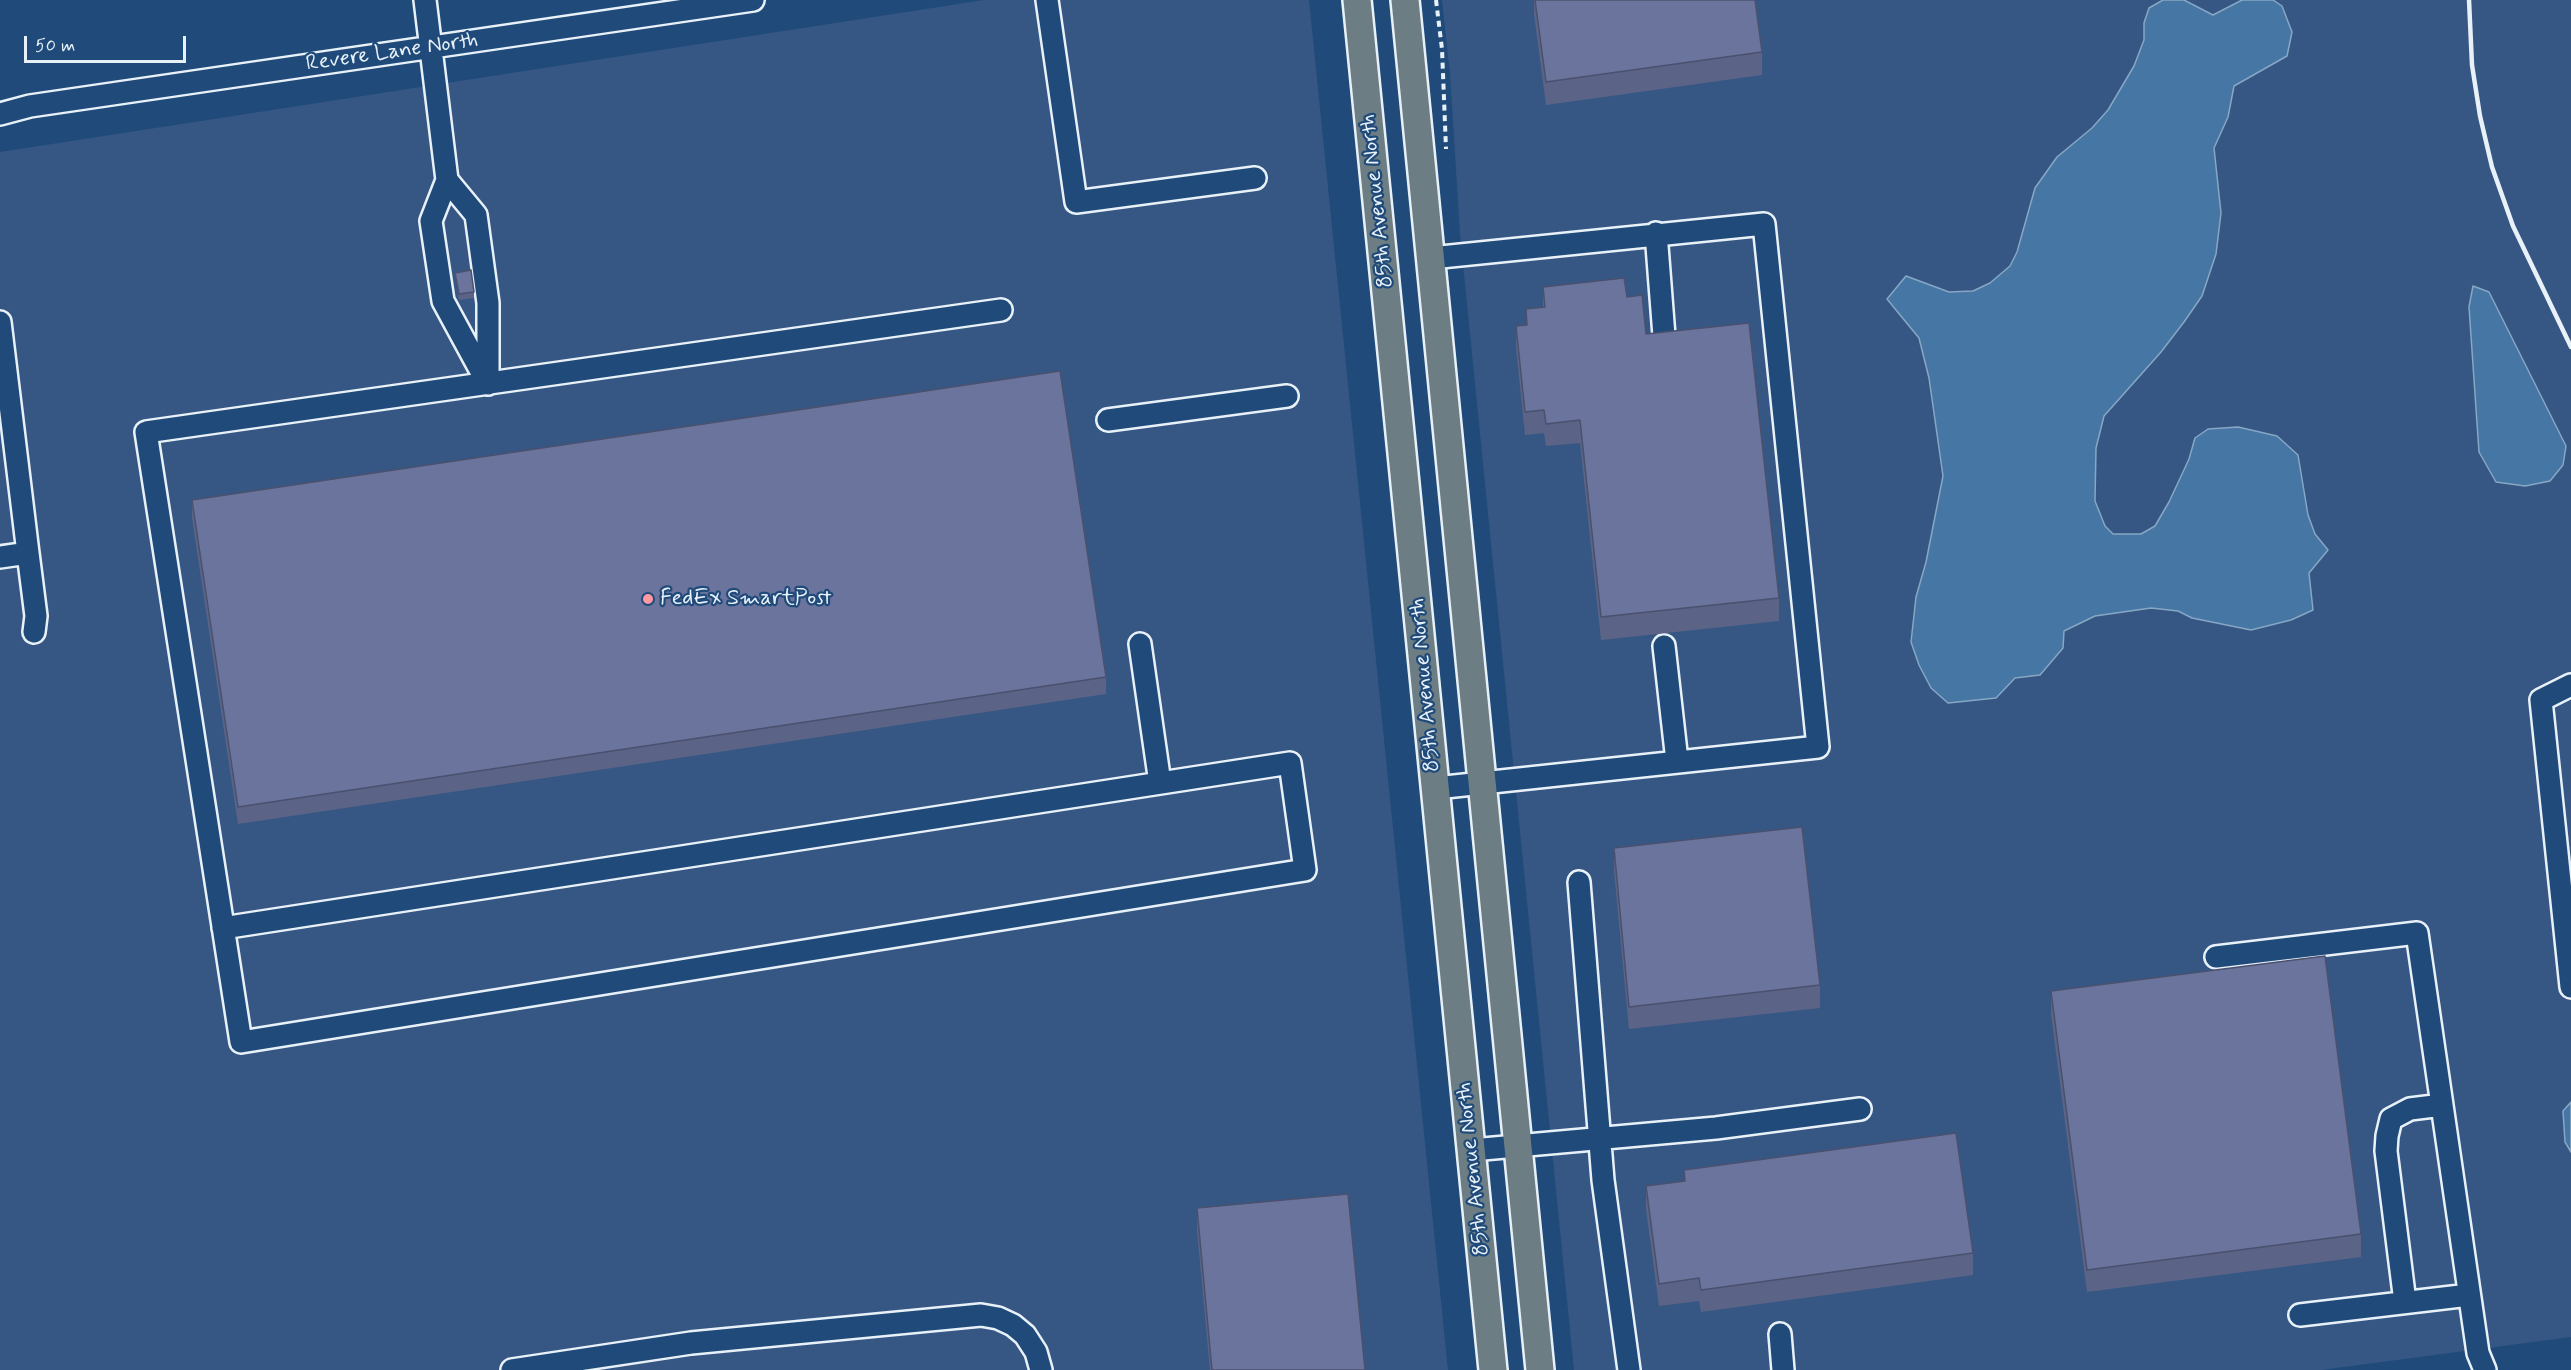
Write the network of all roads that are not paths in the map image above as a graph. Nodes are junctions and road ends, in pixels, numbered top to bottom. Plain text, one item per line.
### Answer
1 (424, 0) edge
2 (753, 0) edge
3 (1047, 0) edge
4 (1357, 0) edge
5 (1405, 0) edge
6 (431, 48) junction
7 (0, 114) edge
8 (1255, 178) dead end
9 (447, 180) junction
10 (1656, 233) junction
11 (1431, 258) junction
12 (1001, 310) dead end
13 (0, 322) edge
14 (1664, 336) edge
15 (488, 384) junction
16 (1287, 396) dead end
17 (1108, 420) dead end
18 (28, 553) junction
19 (0, 557) edge
20 (34, 632) dead end
21 (1140, 644) dead end
22 (1664, 645) dead end
23 (2571, 685) edge
24 (1677, 761) junction
25 (1160, 783) junction
26 (1482, 783) junction
27 (1436, 788) junction
28 (1579, 882) dead end
29 (224, 928) junction
30 (2216, 957) dead end
31 (2571, 987) edge
32 (2442, 1105) junction
33 (1860, 1108) dead end
34 (1600, 1139) junction
35 (1518, 1146) junction
36 (1472, 1150) junction
37 (2469, 1294) junction
38 (2406, 1302) junction
39 (2300, 1315) dead end
40 (1780, 1334) dead end
41 (512, 1370) edge
42 (1041, 1370) edge
43 (1493, 1370) edge
44 (1540, 1370) edge
45 (1629, 1370) edge
46 (1784, 1370) edge
47 (2485, 1370) edge

1 - 6 street
2 - 6 street, Revere Lane North
3 - 8 street
4 - 27 main road, 85th Avenue North
5 - 11 main road, 85th Avenue North
6 - 7 street, Revere Lane North
6 - 9 street
9 - 15 street
9 - 15 street
10 - 11 street
10 - 14 street
10 - 24 street
11 - 26 main road, 85th Avenue North
12 - 15 street
13 - 18 street
15 - 29 street
16 - 17 street
18 - 19 street
18 - 20 street
21 - 25 street
22 - 24 street
23 - 31 street
24 - 26 street
25 - 29 street
25 - 29 street
26 - 27 street
26 - 35 main road, 85th Avenue North
27 - 36 main road, 85th Avenue North
28 - 34 street
30 - 32 street
32 - 37 street
32 - 38 street
33 - 34 street
34 - 35 street
34 - 45 street
35 - 36 street
35 - 44 main road, 85th Avenue North
36 - 43 main road, 85th Avenue North
37 - 38 street
37 - 47 street
38 - 39 street
40 - 46 street
41 - 42 street

